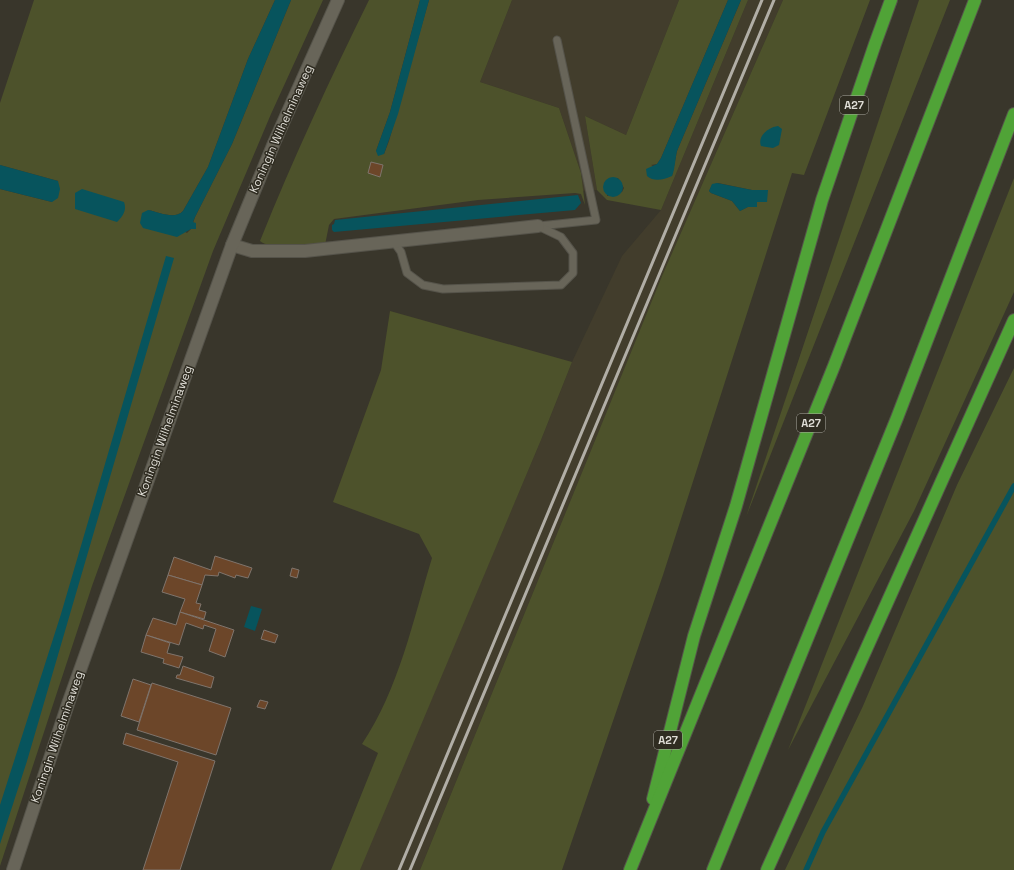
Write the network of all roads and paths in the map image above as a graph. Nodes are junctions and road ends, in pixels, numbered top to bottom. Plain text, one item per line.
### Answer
1 (338, 0) edge
2 (891, 0) edge
3 (975, 0) edge
4 (557, 40) dead end
5 (1014, 114) edge
6 (538, 226) junction
7 (394, 242) junction
8 (232, 245) junction
9 (1014, 320) edge
10 (642, 843) junction
11 (13, 870) edge
12 (630, 870) edge
13 (713, 870) edge
14 (766, 870) edge

1 - 8 main road, Koningin Wilhelminaweg
2 - 10 highway, A27
3 - 10 highway, A27
4 - 6 lane
5 - 13 highway
6 - 7 main road
6 - 7 lane
7 - 8 main road
8 - 11 main road, Koningin Wilhelminaweg
9 - 14 highway
10 - 12 highway, A27

